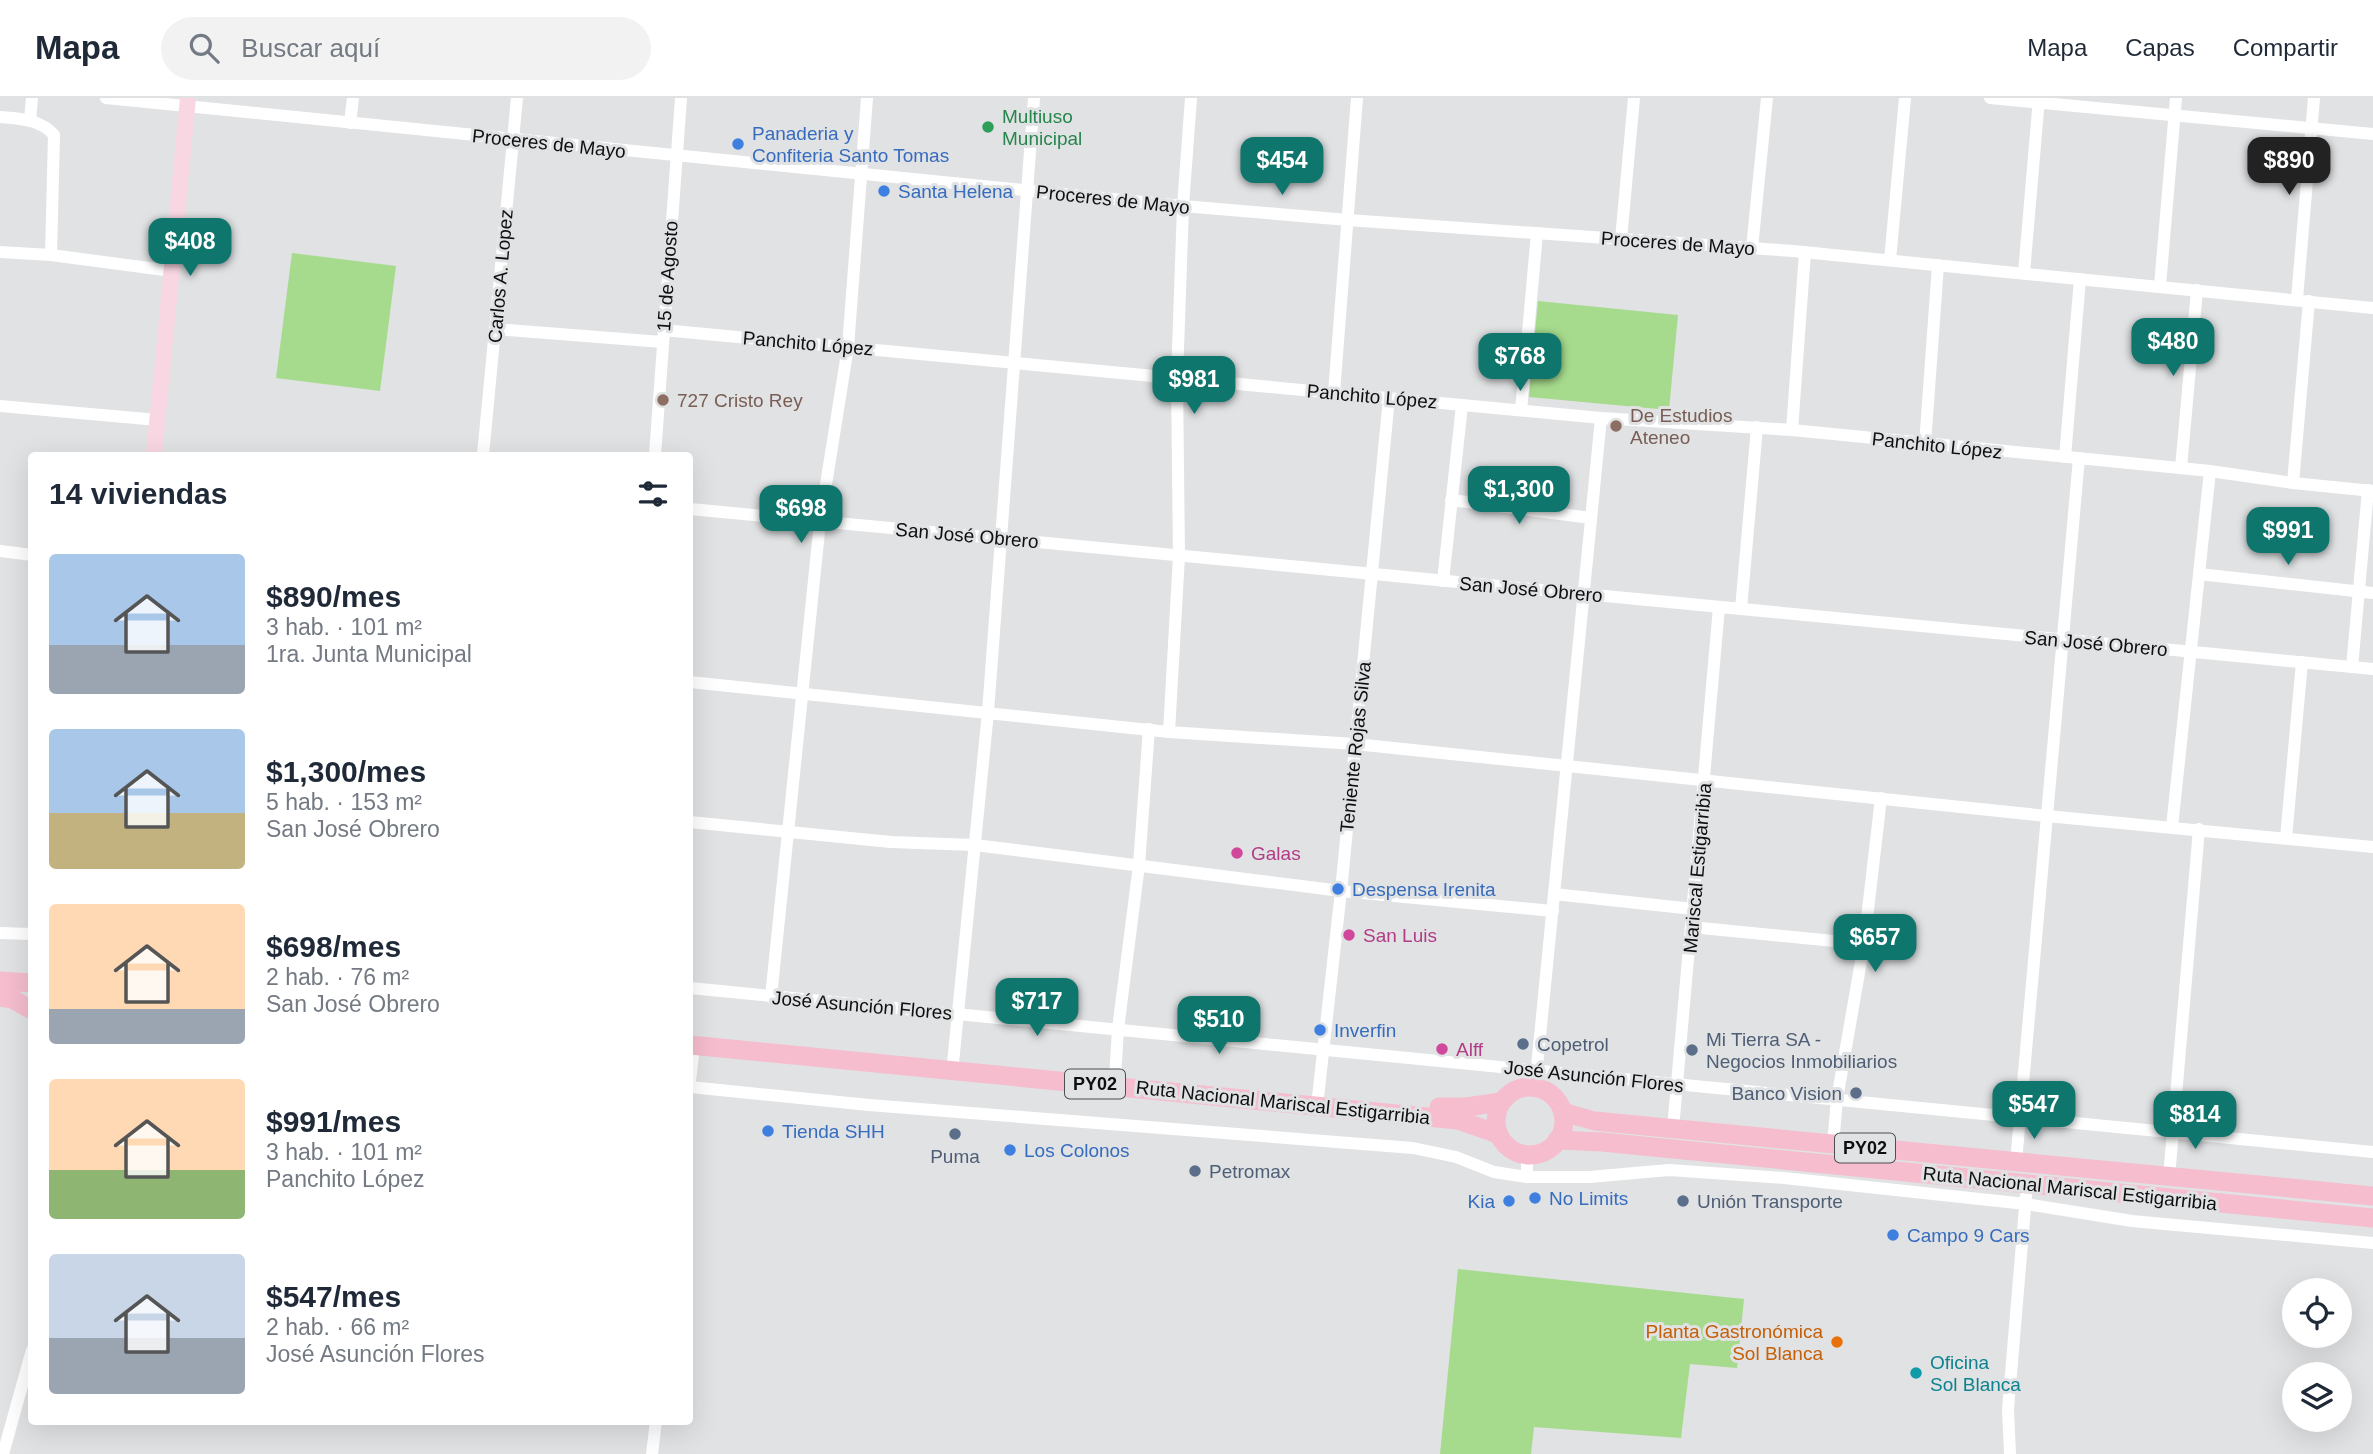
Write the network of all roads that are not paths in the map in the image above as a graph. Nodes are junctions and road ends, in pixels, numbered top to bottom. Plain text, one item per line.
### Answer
1 (32, 98) edge
2 (106, 98) edge
3 (353, 98) edge
4 (517, 98) edge
5 (681, 98) edge
6 (867, 98) edge
7 (1034, 98) edge
8 (1191, 98) edge
9 (1357, 98) edge
10 (1634, 98) edge
11 (1767, 98) edge
12 (1905, 98) edge
13 (1990, 98) edge
14 (2176, 98) edge
15 (2314, 98) edge
16 (2039, 100) edge
17 (188, 102) edge
18 (2174, 116) junction
19 (0, 117) edge
20 (30, 120) junction
21 (351, 123) junction
22 (2311, 128) junction
23 (2373, 134) edge
24 (513, 139) junction
25 (676, 156) junction
26 (860, 173) junction
27 (1028, 190) junction
28 (1183, 206) junction
29 (1348, 220) junction
30 (1536, 233) junction
31 (1621, 239) junction
32 (1752, 248) junction
33 (0, 252) edge
34 (1805, 252) junction
35 (51, 255) junction
36 (1890, 260) junction
37 (1938, 265) junction
38 (172, 271) junction
39 (2024, 273) junction
40 (2080, 279) junction
41 (2160, 286) junction
42 (2197, 290) junction
43 (2303, 300) junction
44 (2373, 308) edge
45 (495, 329) junction
46 (663, 336) junction
47 (848, 347) junction
48 (1014, 362) junction
49 (1177, 378) junction
50 (1334, 393) junction
51 (1389, 398) junction
52 (1462, 405) junction
53 (0, 406) edge
54 (1521, 410) junction
55 (1601, 418) junction
56 (158, 420) junction
57 (1757, 427) junction
58 (1791, 430) junction
59 (1925, 444) junction
60 (155, 452) edge
61 (483, 452) edge
62 (655, 452) edge
63 (2072, 458) junction
64 (2181, 468) junction
65 (2210, 471) junction
66 (2293, 484) junction
67 (2370, 491) edge
68 (1451, 500) junction
69 (693, 509) edge
70 (1591, 518) junction
71 (820, 522) junction
72 (1002, 539) junction
73 (0, 551) edge
74 (28, 554) edge
75 (1179, 556) junction
76 (1372, 574) junction
77 (2199, 574) junction
78 (1443, 580) junction
79 (2359, 592) junction
80 (2373, 593) edge
81 (1584, 594) junction
82 (1719, 607) junction
83 (1741, 609) junction
84 (2063, 639) junction
85 (2191, 652) junction
86 (2302, 662) junction
87 (2352, 667) junction
88 (2373, 669) edge
89 (693, 682) edge
90 (801, 694) junction
91 (988, 712) junction
92 (1149, 729) junction
93 (1169, 732) junction
94 (1355, 744) junction
95 (1567, 766) junction
96 (1704, 780) junction
97 (1881, 799) junction
98 (2047, 816) junction
99 (693, 822) edge
100 (2172, 827) junction
101 (2199, 829) junction
102 (787, 832) junction
103 (2286, 838) junction
104 (975, 845) junction
105 (2373, 847) edge
106 (1139, 866) junction
107 (1341, 891) junction
108 (1554, 894) junction
109 (1693, 909) junction
110 (1553, 911) junction
111 (1692, 927) junction
112 (0, 933) edge
113 (28, 934) edge
114 (1864, 944) junction
115 (0, 981) edge
116 (28, 983) edge
117 (693, 988) edge
118 (0, 996) edge
119 (28, 996) edge
120 (771, 997) junction
121 (28, 1008) edge
122 (959, 1014) junction
123 (1118, 1029) junction
124 (693, 1042) edge
125 (693, 1042) edge
126 (1323, 1049) junction
127 (953, 1063) junction
128 (1115, 1078) junction
129 (1536, 1079) junction
130 (1678, 1084) junction
131 (693, 1087) edge
132 (1318, 1097) junction
133 (1836, 1099) junction
134 (1501, 1102) junction
135 (1563, 1112) junction
136 (2019, 1118) junction
137 (1673, 1129) junction
138 (2171, 1132) junction
139 (1498, 1134) junction
140 (1558, 1140) junction
141 (1833, 1145) junction
142 (2373, 1152) edge
143 (1527, 1155) junction
144 (2016, 1162) junction
145 (1527, 1177) junction
146 (2169, 1177) junction
147 (2026, 1194) junction
148 (2373, 1196) edge
149 (2373, 1218) edge
150 (2373, 1243) edge
151 (28, 1365) edge
152 (656, 1425) edge
153 (4, 1454) edge
154 (652, 1454) edge
155 (2010, 1454) edge

1 - 20 street
2 - 17 street, Proceres de Mayo
3 - 21 street
4 - 24 street, Carlos A. Lopez
5 - 25 street, 15 de Agosto
6 - 26 street
7 - 27 street
8 - 28 street
9 - 29 street
10 - 31 street
11 - 32 street
12 - 36 street
13 - 16 street
14 - 18 street
15 - 22 street
16 - 18 street
16 - 39 street
17 - 21 street, Proceres de Mayo
17 - 38 main road
18 - 22 street
18 - 41 street
19 - 20 street
20 - 35 street
21 - 24 street, Proceres de Mayo
22 - 23 street
22 - 43 street
24 - 25 street, Proceres de Mayo
24 - 45 street, Carlos A. Lopez
25 - 26 street, Proceres de Mayo
25 - 46 street, 15 de Agosto
26 - 27 street, Proceres de Mayo
26 - 47 street
27 - 28 street, Proceres de Mayo
27 - 48 street
28 - 29 street, Proceres de Mayo
28 - 49 street
29 - 30 street, Proceres de Mayo
29 - 50 street
30 - 31 street, Proceres de Mayo
30 - 54 street
31 - 32 street, Proceres de Mayo
32 - 34 street, Proceres de Mayo
33 - 35 street
34 - 36 street, Proceres de Mayo
34 - 58 street
35 - 38 street
36 - 37 street, Proceres de Mayo
37 - 39 street, Proceres de Mayo
37 - 59 street
38 - 56 main road
39 - 40 street, Proceres de Mayo
40 - 41 street, Proceres de Mayo
40 - 63 street
41 - 42 street, Proceres de Mayo
42 - 43 street, Proceres de Mayo
42 - 64 street
43 - 44 street, Proceres de Mayo
43 - 66 street
45 - 46 street, Panchito López
45 - 61 street, Carlos A. Lopez
46 - 47 street, Panchito López
46 - 62 street, 15 de Agosto
47 - 48 street, Panchito López
47 - 71 street
48 - 49 street, Panchito López
48 - 72 street
49 - 50 street, Panchito López
49 - 75 street
50 - 51 street, Panchito López
51 - 52 street, Panchito López
51 - 76 street, Teniente Rojas Silva
52 - 54 street, Panchito López
52 - 68 street
53 - 56 street
54 - 55 street, Panchito López
55 - 57 street, Panchito López
55 - 70 street
56 - 60 main road
57 - 58 street, Panchito López
57 - 83 street
58 - 59 street, Panchito López
59 - 63 street, Panchito López
63 - 64 street, Panchito López
63 - 84 street
64 - 65 street, Panchito López
65 - 66 street, Panchito López
65 - 77 street
66 - 67 street, Panchito López
67 - 79 street
68 - 70 street
68 - 78 street
69 - 71 street, San José Obrero
70 - 81 street
71 - 72 street, San José Obrero
71 - 90 street
72 - 75 street, San José Obrero
72 - 91 street
73 - 74 street
75 - 76 street, San José Obrero
75 - 93 street
76 - 78 street, San José Obrero
76 - 94 street, Teniente Rojas Silva
77 - 79 street
77 - 85 street
78 - 81 street, San José Obrero
79 - 80 street
79 - 87 street
81 - 82 street, San José Obrero
81 - 95 street
82 - 83 street, San José Obrero
82 - 96 street, Mariscal Estigarribia
83 - 84 street, San José Obrero
84 - 85 street, San José Obrero
84 - 98 street
85 - 86 street, San José Obrero
85 - 100 street
86 - 87 street, San José Obrero
86 - 103 street
87 - 88 street, San José Obrero
89 - 90 street
90 - 91 street
90 - 102 street
91 - 92 street
91 - 104 street
92 - 93 street
92 - 106 street
93 - 94 street
94 - 95 street
94 - 107 street, Teniente Rojas Silva
95 - 96 street
95 - 108 street
96 - 97 street
96 - 109 street, Mariscal Estigarribia
97 - 98 street
97 - 114 street
98 - 100 street
98 - 136 street
99 - 102 street
100 - 101 street
101 - 103 street
101 - 138 street
102 - 104 street
102 - 120 street
103 - 105 street
104 - 106 street
104 - 122 street
106 - 107 street
106 - 123 street
107 - 110 street
107 - 126 street, Teniente Rojas Silva
108 - 109 street
108 - 110 street
109 - 111 street, Mariscal Estigarribia
110 - 129 street
111 - 114 street
111 - 130 street, Mariscal Estigarribia
112 - 113 street
114 - 133 street
115 - 116 highway
117 - 120 street, José Asunción Flores
118 - 119 highway
118 - 121 highway
120 - 122 street, José Asunción Flores
122 - 123 street, José Asunción Flores
122 - 127 street
123 - 126 street, José Asunción Flores
123 - 128 street
124 - 127 highway, Ruta Nacional Mariscal Estigarribia / PY02
125 - 139 highway, Ruta Nacional Mariscal Estigarribia / PY02
126 - 129 street, José Asunción Flores
126 - 132 street, Teniente Rojas Silva
127 - 128 highway, Ruta Nacional Mariscal Estigarribia / PY02
128 - 132 highway, Ruta Nacional Mariscal Estigarribia / PY02
129 - 130 street, José Asunción Flores
129 - 134 highway, PY02
129 - 135 highway, PY02
130 - 133 street, José Asunción Flores
130 - 137 street, Mariscal Estigarribia
131 - 145 street
132 - 134 highway, Ruta Nacional Mariscal Estigarribia / PY02
133 - 136 street, José Asunción Flores
133 - 141 street
134 - 139 highway
135 - 137 highway, Ruta Nacional Mariscal Estigarribia / PY02
135 - 140 highway
136 - 138 street, José Asunción Flores
136 - 144 street
137 - 141 highway, Ruta Nacional Mariscal Estigarribia / PY02
138 - 142 street, José Asunción Flores
138 - 146 street
139 - 143 highway, PY02
140 - 143 highway, PY02
140 - 147 highway, Ruta Nacional Mariscal Estigarribia / PY02
141 - 144 highway, Ruta Nacional Mariscal Estigarribia / PY02
143 - 145 street
144 - 146 highway, Ruta Nacional Mariscal Estigarribia / PY02
145 - 147 street
146 - 148 highway, Ruta Nacional Mariscal Estigarribia / PY02
147 - 149 highway, Ruta Nacional Mariscal Estigarribia / PY02
147 - 150 street
147 - 155 street
151 - 153 street
152 - 154 street

